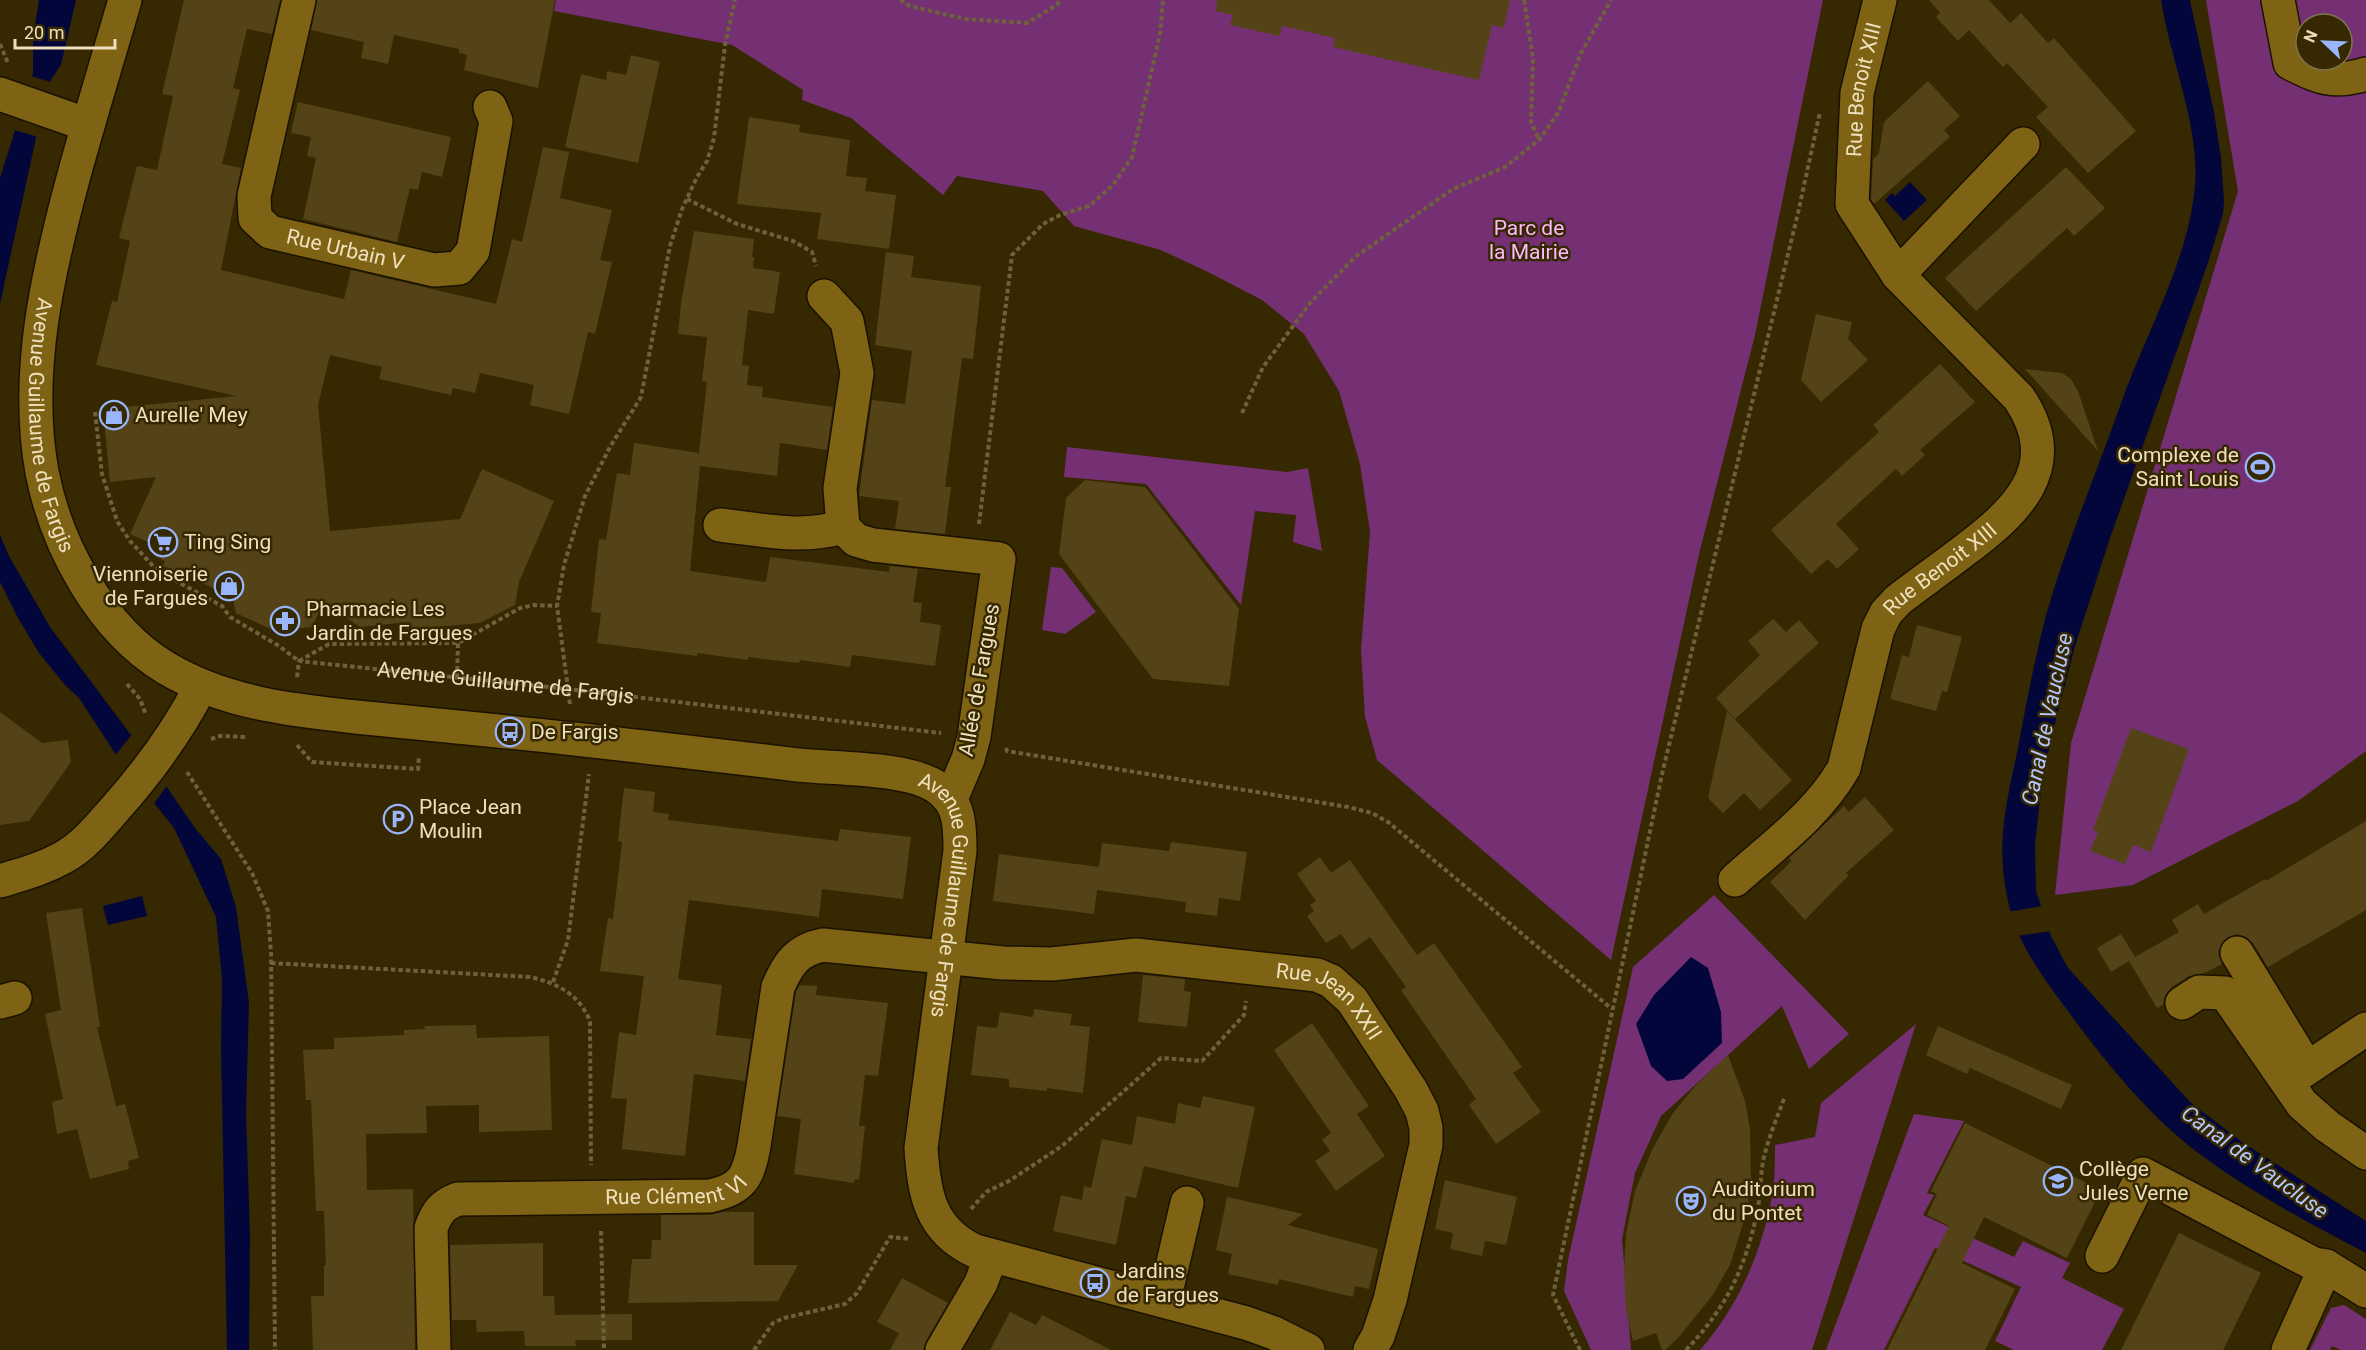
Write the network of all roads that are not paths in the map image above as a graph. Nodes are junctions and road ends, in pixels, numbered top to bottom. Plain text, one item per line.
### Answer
1 (125, 0) edge
2 (298, 0) edge
3 (1880, 0) edge
4 (2278, 0) edge
5 (2366, 74) edge
6 (23, 102) edge
7 (490, 107) dead end
8 (88, 124) junction
9 (2023, 144) dead end
10 (1898, 275) junction
11 (824, 296) road end
12 (720, 525) dead end
13 (843, 527) junction
14 (201, 686) junction
15 (951, 798) junction
16 (1, 879) edge
17 (1735, 880) dead end
18 (2237, 953) dead end
19 (946, 956) junction
20 (2182, 1003) dead end
21 (2366, 1029) edge
22 (2297, 1075) junction
23 (2366, 1153) edge
24 (1187, 1203) dead end
25 (991, 1256) junction
26 (2102, 1256) dead end
27 (2326, 1266) junction
28 (2366, 1291) edge
29 (1164, 1301) junction
30 (434, 1350) edge
31 (942, 1350) edge
32 (1308, 1350) edge
33 (1370, 1350) edge
34 (2288, 1350) edge

1 - 8 street, Avenue Guillaume de Fargis
2 - 7 street, Rue Urbain V
3 - 10 street, Rue Benoit XIII
4 - 5 street
6 - 8 street
8 - 14 street, Avenue Guillaume de Fargis
9 - 10 street
10 - 17 street, Rue Benoit XIII
11 - 13 street
12 - 13 street
13 - 15 street, Allée de Fargues
14 - 15 street, Avenue Guillaume de Fargis
14 - 16 street
15 - 19 street, Avenue Guillaume de Fargis
18 - 22 street
19 - 25 street, Avenue Guillaume de Fargis
19 - 30 street, Rue Clément VI
19 - 33 street, Rue Jean XXII
20 - 22 street
21 - 22 street
22 - 23 street
24 - 29 street
25 - 29 street, Avenue Guillaume de Fargis
25 - 31 street
26 - 27 street
27 - 28 street
27 - 34 street
29 - 32 street, Avenue Guillaume de Fargis

